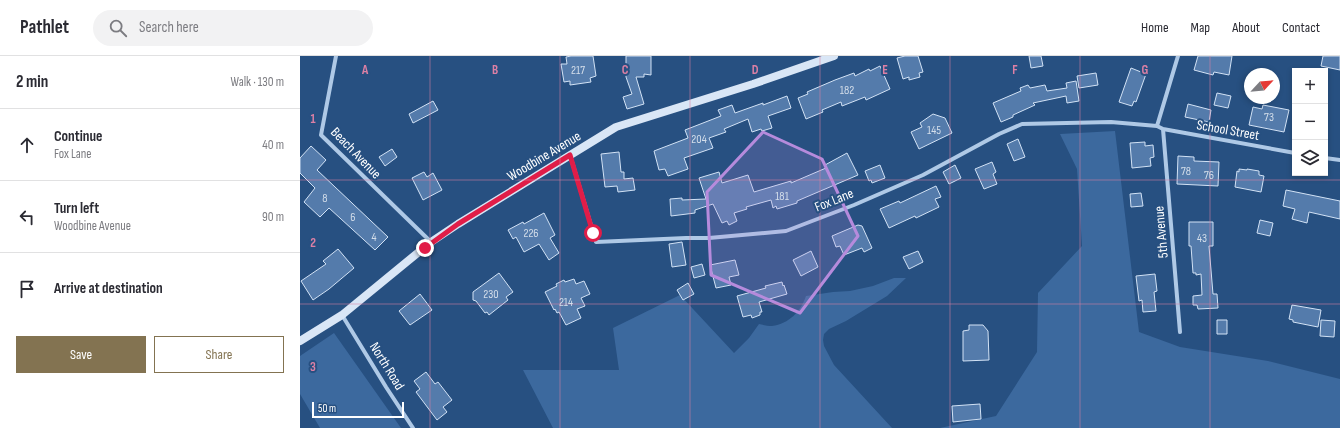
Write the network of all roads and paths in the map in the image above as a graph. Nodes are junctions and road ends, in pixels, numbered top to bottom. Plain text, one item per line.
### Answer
1 (336, 56) edge
2 (834, 56) edge
3 (1178, 56) edge
4 (1157, 126) junction
5 (1163, 129) junction
6 (1292, 152) edge
7 (570, 155) junction
8 (1328, 158) edge
9 (1340, 160) edge
10 (431, 242) junction
11 (342, 315) junction
12 (1180, 332) dead end
13 (300, 341) edge
14 (413, 428) edge

1 - 10 street, Beach Avenue
2 - 7 main road, Woodbine Avenue
3 - 4 street
4 - 5 street, School Street
4 - 7 street, Fox Lane
5 - 6 street, School Street
5 - 12 street, 5th Avenue
7 - 10 main road, Woodbine Avenue
8 - 9 street
10 - 11 main road, Woodbine Avenue
11 - 13 main road, Woodbine Avenue
11 - 14 street, North Road

